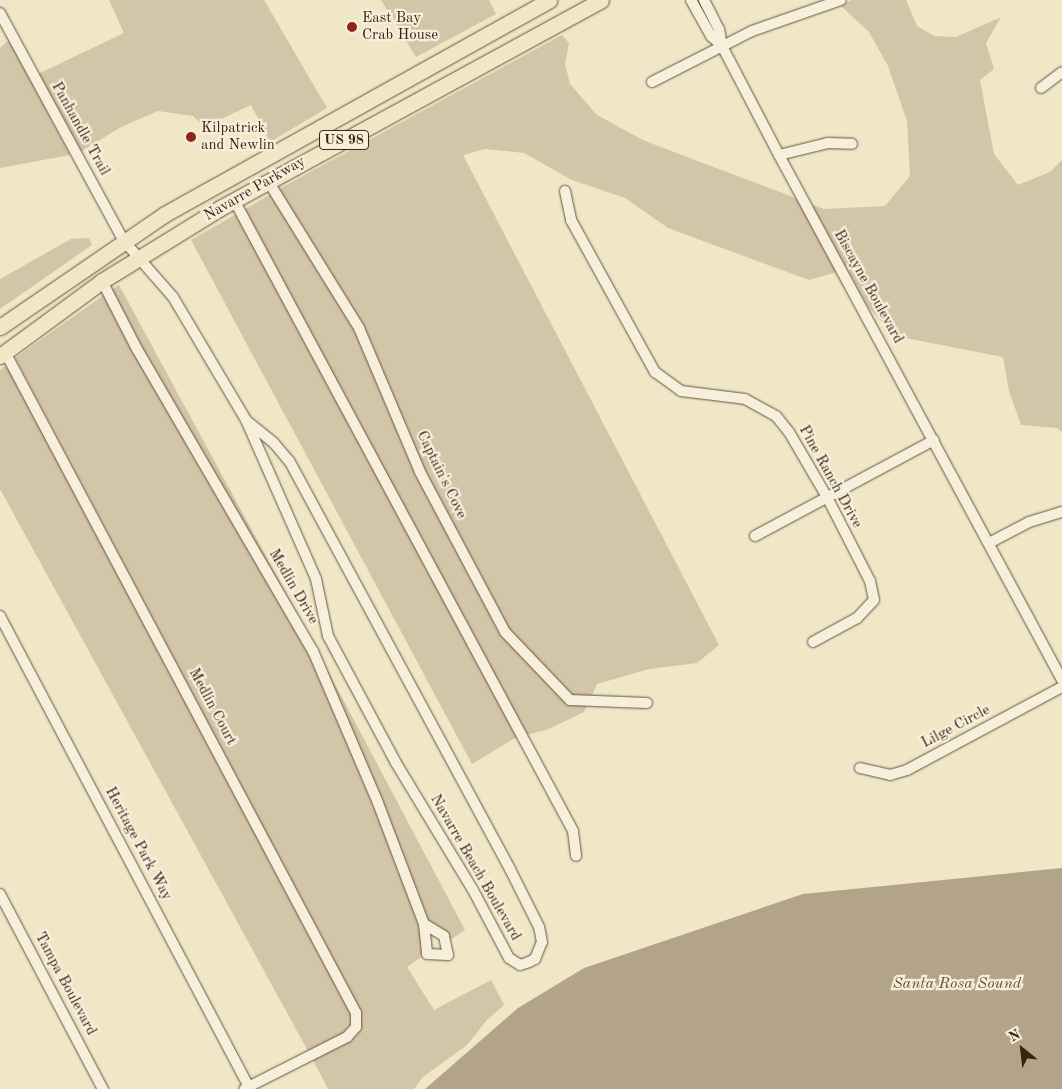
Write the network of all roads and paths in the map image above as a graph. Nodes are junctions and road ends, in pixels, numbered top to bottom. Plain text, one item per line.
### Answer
1 (549, 0) edge
2 (601, 0) edge
3 (691, 0) edge
4 (704, 0) edge
5 (841, 0) edge
6 (0, 12) edge
7 (722, 46) junction
8 (1062, 72) edge
9 (652, 82) dead end
10 (1041, 88) dead end
11 (852, 144) dead end
12 (779, 155) junction
13 (268, 181) junction
14 (565, 191) dead end
15 (234, 200) junction
16 (124, 241) junction
17 (138, 258) junction
18 (102, 281) junction
19 (56, 287) junction
20 (0, 327) edge
21 (0, 335) edge
22 (2, 354) edge
23 (246, 420) junction
24 (934, 440) junction
25 (827, 497) junction
26 (1062, 512) edge
27 (755, 536) dead end
28 (989, 543) junction
29 (0, 616) edge
30 (813, 642) dead end
31 (1062, 680) edge
32 (1062, 688) edge
33 (648, 703) dead end
34 (860, 768) dead end
35 (576, 856) dead end
36 (0, 894) edge
37 (424, 924) dead end
38 (306, 1057) joint
39 (246, 1088) edge
40 (103, 1089) edge

1 - 16 highway, Navarre Parkway / US 98
2 - 13 highway, Navarre Parkway / US 98
3 - 7 street, Biscayne Boulevard
4 - 7 street, Biscayne Boulevard
5 - 7 street
6 - 16 street, Panhandle Trail
7 - 9 street
7 - 12 street, Biscayne Boulevard
8 - 10 street
11 - 12 street
12 - 24 street, Biscayne Boulevard
13 - 15 highway, Navarre Parkway / US 98
13 - 33 street, Captain's Cove
14 - 25 street, Pine Ranch Drive
15 - 17 highway, Navarre Parkway / US 98
15 - 35 street
16 - 17 street, Panhandle Trail
16 - 19 highway, Navarre Parkway / US 98
17 - 18 highway, Navarre Parkway / US 98
17 - 23 street, Panhandle Trail
18 - 22 highway, Navarre Parkway / US 98
18 - 37 street, Medlin Drive
19 - 20 highway, Navarre Parkway / US 98
19 - 21 highway
22 - 38 street, Medlin Court
23 - 23 street, Navarre Beach Boulevard
24 - 25 street
24 - 28 street, Biscayne Boulevard
25 - 27 street
25 - 30 street, Pine Ranch Drive
26 - 28 street
28 - 31 street, Biscayne Boulevard
29 - 39 street, Heritage Park Way
32 - 34 street, Lilge Circle
36 - 40 street, Tampa Boulevard
38 - 39 street, Heritage Park Way

